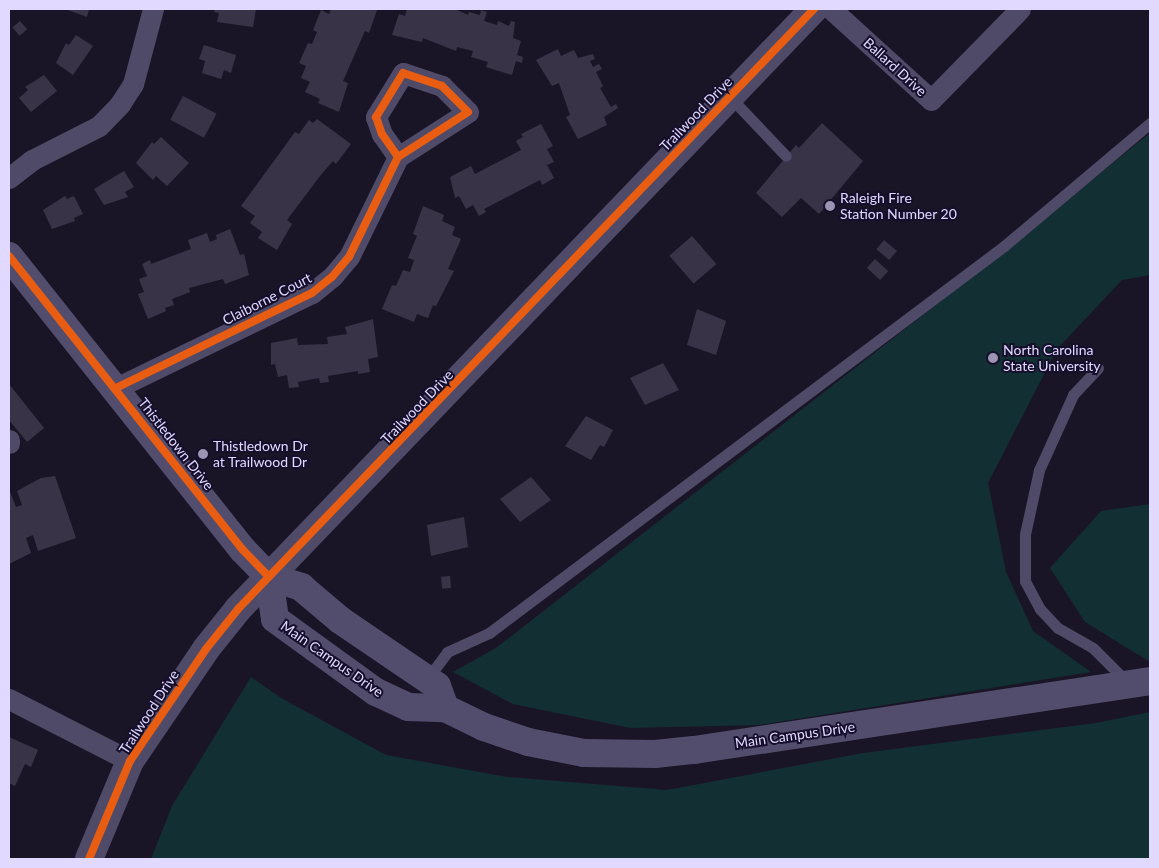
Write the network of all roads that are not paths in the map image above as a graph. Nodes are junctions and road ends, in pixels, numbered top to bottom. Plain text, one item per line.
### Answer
1 (153, 9) edge
2 (814, 9) edge
3 (831, 9) edge
4 (1020, 9) edge
5 (730, 97) junction
6 (1150, 123) edge
7 (786, 156) dead end
8 (398, 157) dead end
9 (9, 178) edge
10 (9, 256) edge
11 (1098, 368) dead end
12 (116, 388) junction
13 (269, 577) junction
14 (427, 679) junction
15 (1140, 683) edge
16 (9, 700) edge
17 (446, 708) junction
18 (130, 762) junction
19 (89, 859) edge

1 - 9 street
2 - 5 street, Trailwood Drive
3 - 4 street, Ballard Drive
5 - 7 lane
5 - 13 street, Trailwood Drive
6 - 14 lane
8 - 12 street, Claiborne Court
10 - 12 main road, Thistledown Drive
11 - 15 lane
12 - 13 main road, Thistledown Drive
13 - 14 main road
13 - 17 main road, Main Campus Drive
13 - 18 street, Trailwood Drive
14 - 17 main road
15 - 17 main road, Main Campus Drive
16 - 18 street
18 - 19 street, Trailwood Drive

